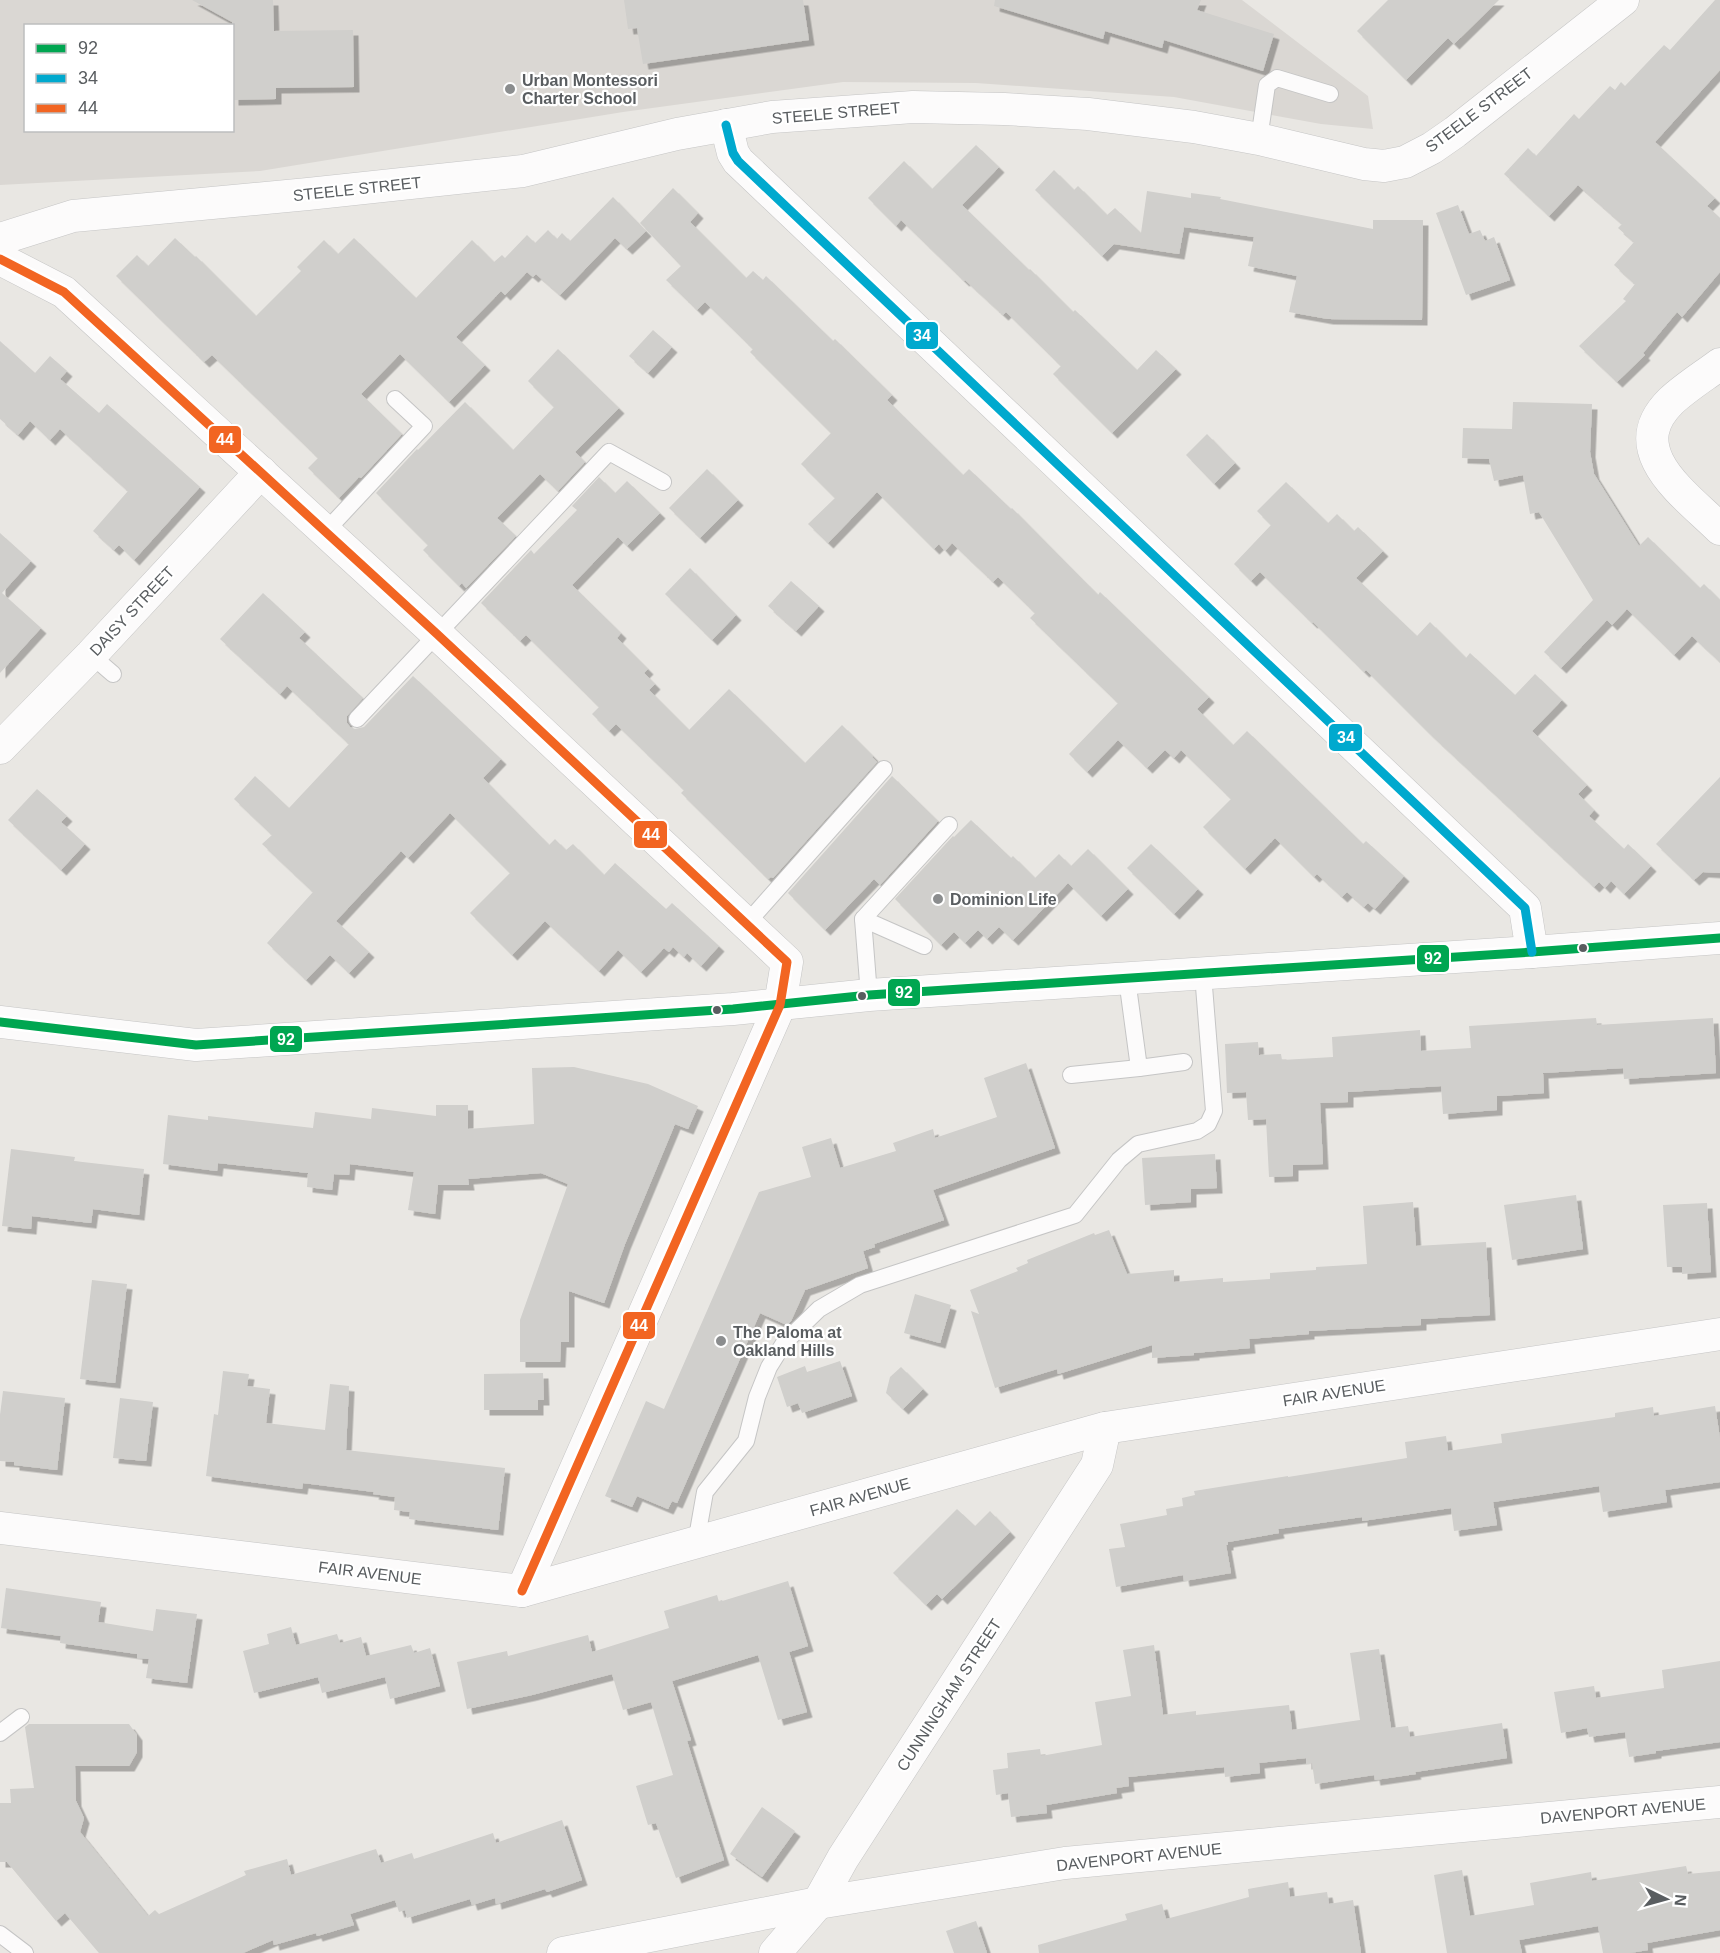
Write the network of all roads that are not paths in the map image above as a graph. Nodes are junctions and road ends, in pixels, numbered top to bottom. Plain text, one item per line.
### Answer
1 (1623, 0) edge
2 (1330, 94) dead end
3 (726, 125) junction
4 (1259, 139) junction
5 (0, 239) edge
6 (0, 259) edge
7 (1720, 364) edge
8 (395, 399) dead end
9 (261, 472) junction
10 (663, 483) dead end
11 (1720, 529) edge
12 (325, 532) junction
13 (437, 634) junction
14 (357, 719) dead end
15 (0, 748) edge
16 (884, 769) dead end
17 (949, 825) dead end
18 (862, 919) junction
19 (747, 922) junction
20 (1720, 938) edge
21 (924, 946) dead end
22 (1532, 952) junction
23 (1203, 974) junction
24 (1127, 979) junction
25 (869, 995) junction
26 (780, 1005) junction
27 (0, 1022) edge
28 (1184, 1062) dead end
29 (1139, 1068) junction
30 (1071, 1075) dead end
31 (1720, 1334) edge
32 (1105, 1428) junction
33 (0, 1528) edge
34 (696, 1543) junction
35 (522, 1591) junction
36 (21, 1717) dead end
37 (0, 1733) edge
38 (1720, 1802) edge
39 (818, 1903) junction
40 (0, 1934) edge
41 (25, 1953) edge
42 (563, 1953) edge
43 (775, 1953) edge

1 - 4 street, STEELE STREET
2 - 4 lane
3 - 4 street, STEELE STREET
3 - 5 street, STEELE STREET
3 - 22 street
6 - 9 street
7 - 11 street
8 - 12 lane
9 - 12 street
9 - 15 street, DAISY STREET
10 - 13 lane
12 - 13 street
13 - 14 lane
13 - 19 street
16 - 19 lane
17 - 18 lane
18 - 21 lane
18 - 25 lane
19 - 26 street
20 - 22 street
22 - 23 street
23 - 24 street
23 - 34 lane
24 - 25 street
24 - 29 lane
25 - 26 street
26 - 27 street
26 - 35 street
28 - 29 lane
29 - 30 lane
31 - 32 street, FAIR AVENUE
32 - 34 street, FAIR AVENUE
32 - 39 street, CUNNINGHAM STREET
33 - 35 street, FAIR AVENUE
34 - 35 street, FAIR AVENUE
36 - 37 lane
38 - 39 street, DAVENPORT AVENUE
39 - 42 street, DAVENPORT AVENUE
39 - 43 street, CUNNINGHAM STREET
40 - 41 lane

